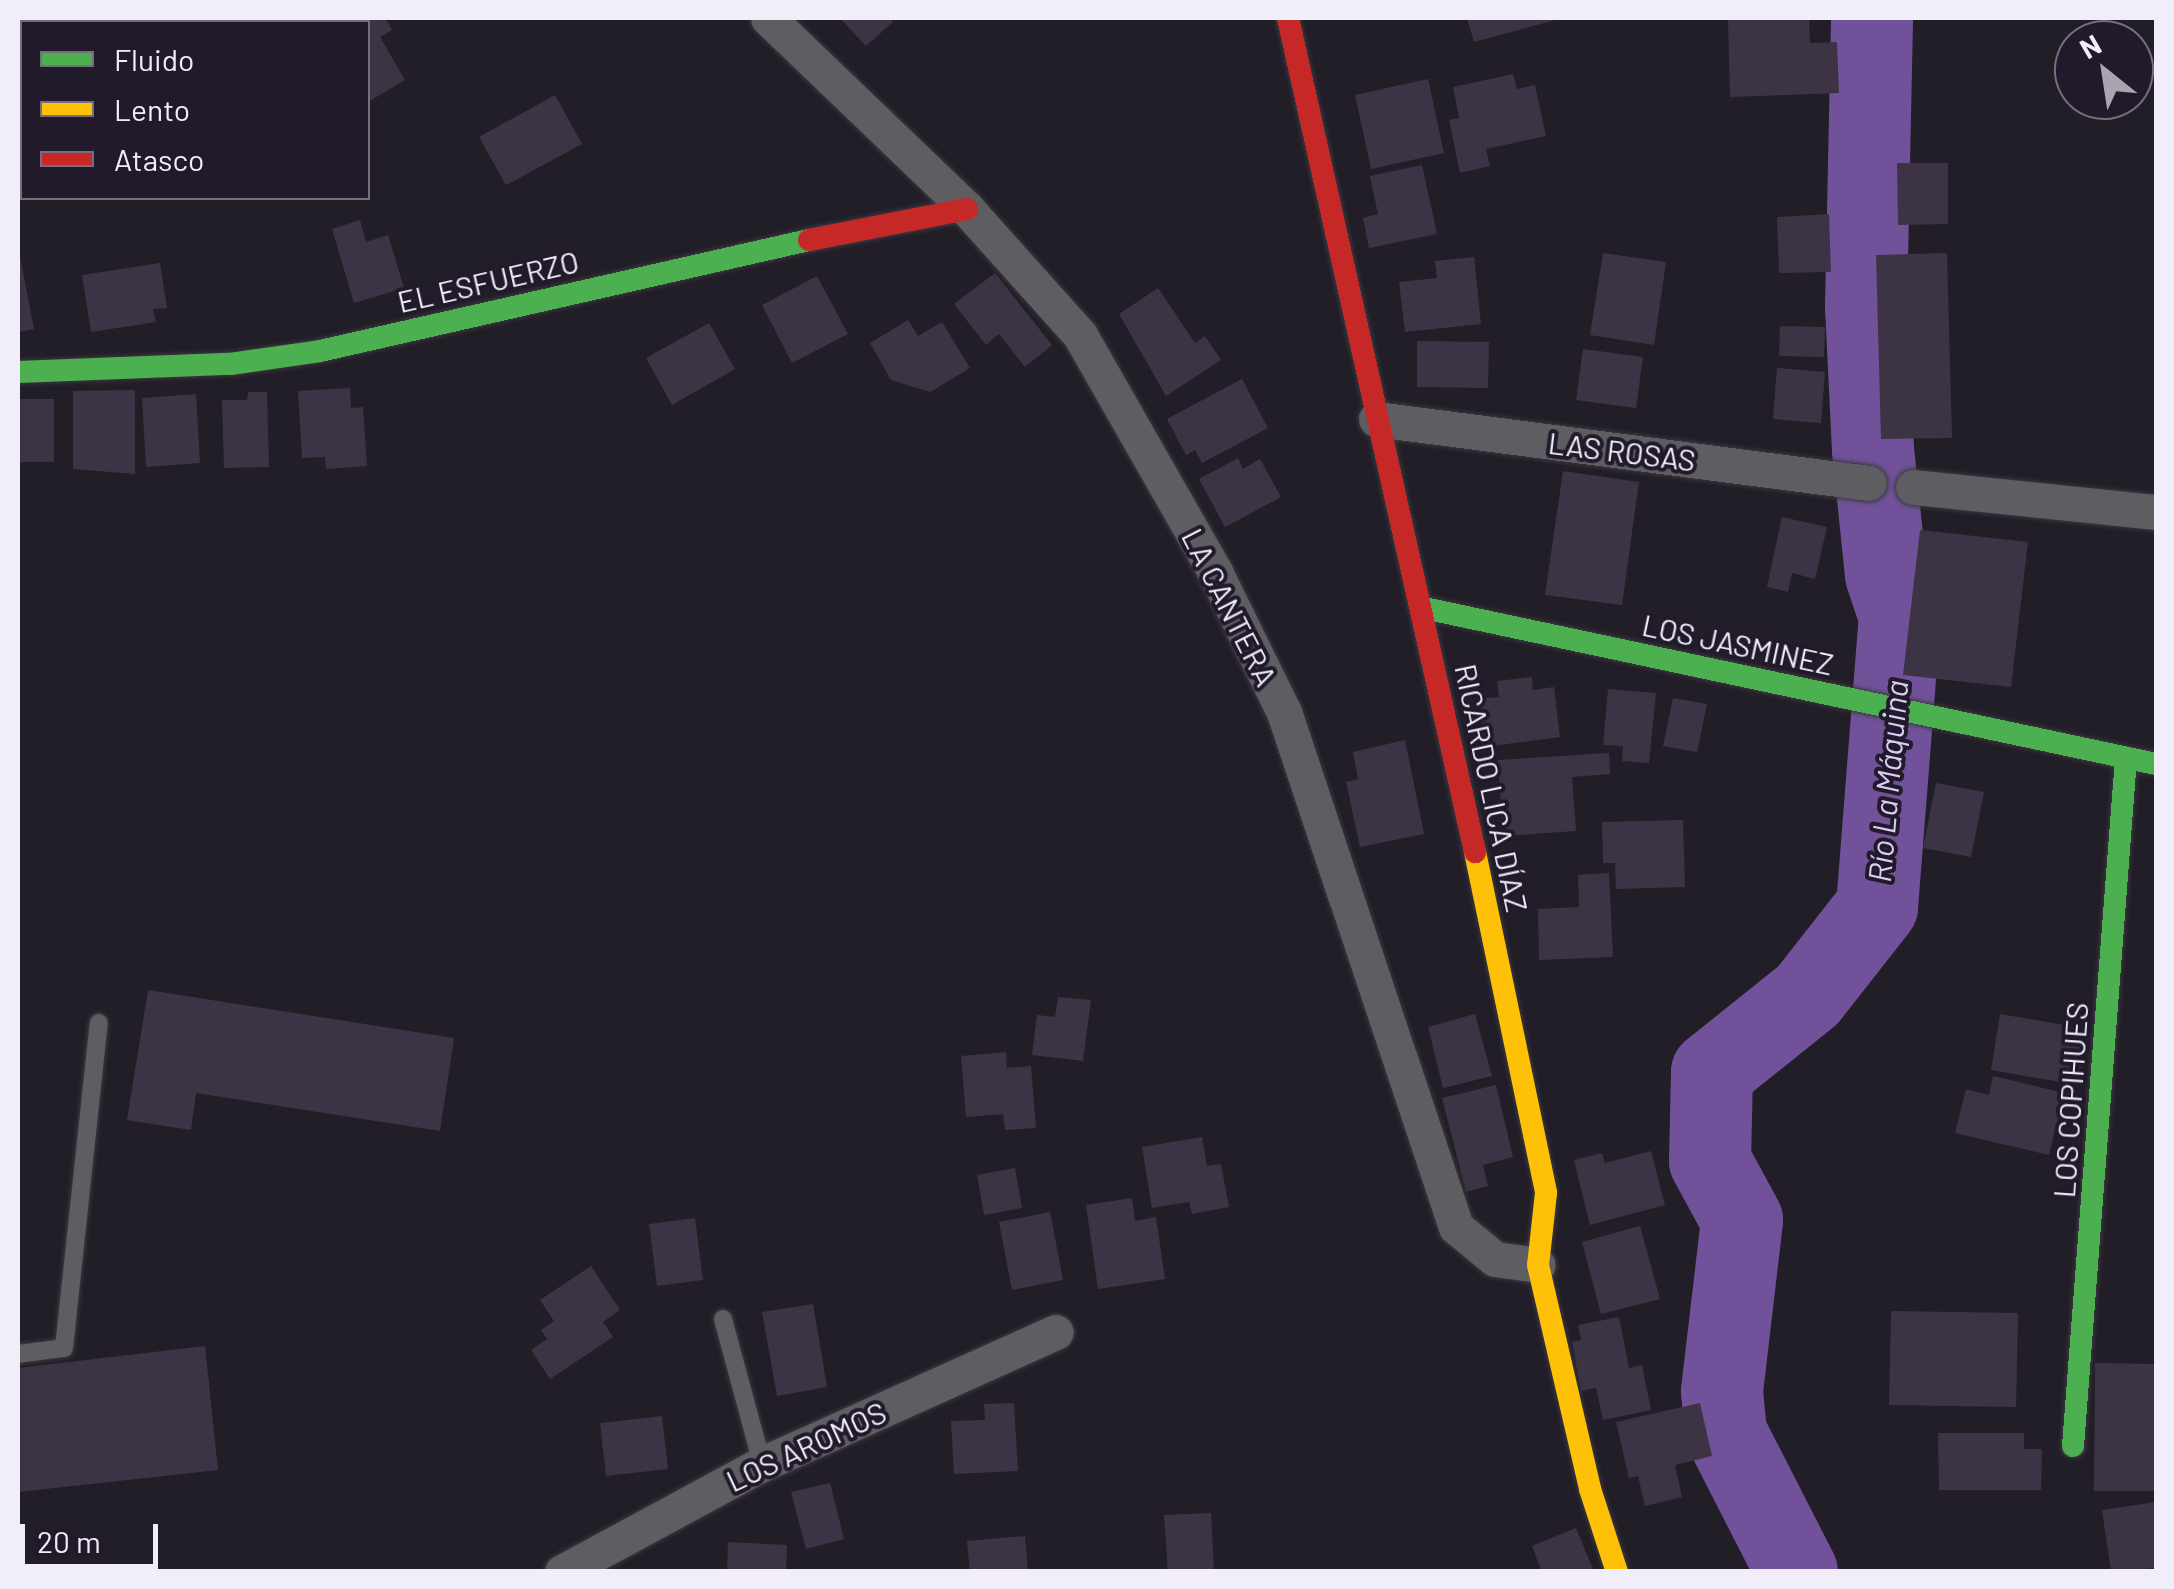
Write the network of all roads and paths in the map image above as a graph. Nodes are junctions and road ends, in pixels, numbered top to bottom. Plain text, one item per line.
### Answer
1 (768, 18) edge
2 (1288, 18) edge
3 (968, 209) junction
4 (18, 372) edge
5 (1376, 419) junction
6 (1869, 483) dead end
7 (1913, 486) dead end
8 (2156, 512) edge
9 (1424, 608) junction
10 (2126, 758) junction
11 (2156, 764) edge
12 (99, 1023) dead end
13 (1538, 1265) junction
14 (723, 1319) dead end
15 (1056, 1332) dead end
16 (18, 1354) edge
17 (2073, 1446) dead end
18 (762, 1464) junction
19 (562, 1572) edge
20 (1617, 1572) edge

1 - 3 street, LA CANTERA
2 - 5 street, RICARDO LICA DÍAZ
3 - 4 street, EL ESFUERZO
3 - 13 street, LA CANTERA
5 - 6 street, LAS ROSAS
5 - 9 street, RICARDO LICA DÍAZ
7 - 8 street
9 - 10 street, LOS JASMINEZ
9 - 13 street, RICARDO LICA DÍAZ
10 - 11 street, LOS JASMINEZ
10 - 17 street, LOS COPIHUES
12 - 16 lane
13 - 20 street, RICARDO LICA DÍAZ
14 - 18 lane
15 - 18 street, LOS AROMOS
18 - 19 street, LOS AROMOS

